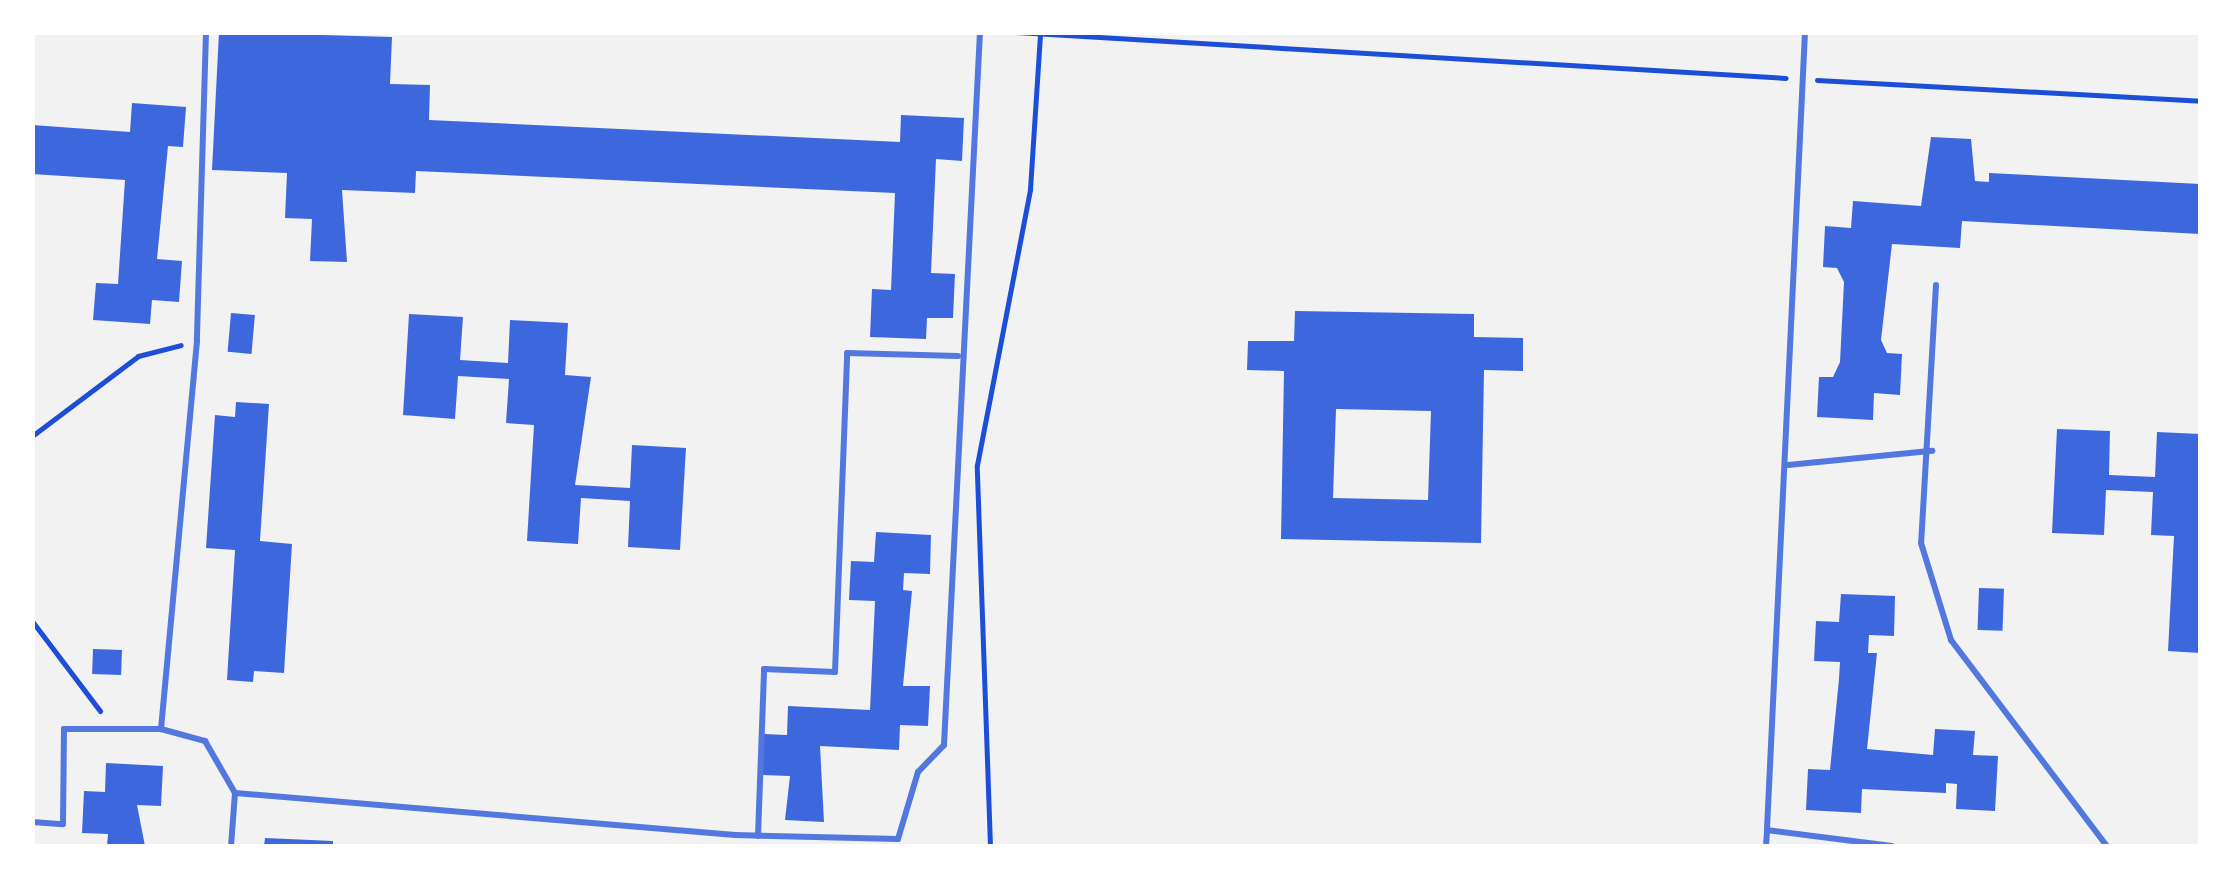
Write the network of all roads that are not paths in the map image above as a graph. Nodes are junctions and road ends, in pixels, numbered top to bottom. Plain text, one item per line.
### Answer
1 (206, 32) edge
2 (980, 32) edge
3 (1805, 32) edge
4 (1936, 285) dead end
5 (958, 356) junction
6 (1932, 451) junction
7 (1788, 464) junction
8 (160, 730) junction
9 (236, 793) junction
10 (32, 822) edge
11 (1767, 830) junction
12 (758, 836) junction
13 (231, 846) edge
14 (1766, 846) edge
15 (1892, 846) edge
16 (2107, 846) edge

1 - 8 lane
2 - 5 lane
3 - 7 lane
4 - 6 lane
5 - 12 lane
5 - 12 lane
6 - 7 lane
6 - 16 lane
7 - 11 lane
8 - 9 lane
8 - 10 lane
9 - 12 lane
9 - 13 lane
11 - 14 lane
11 - 15 lane

